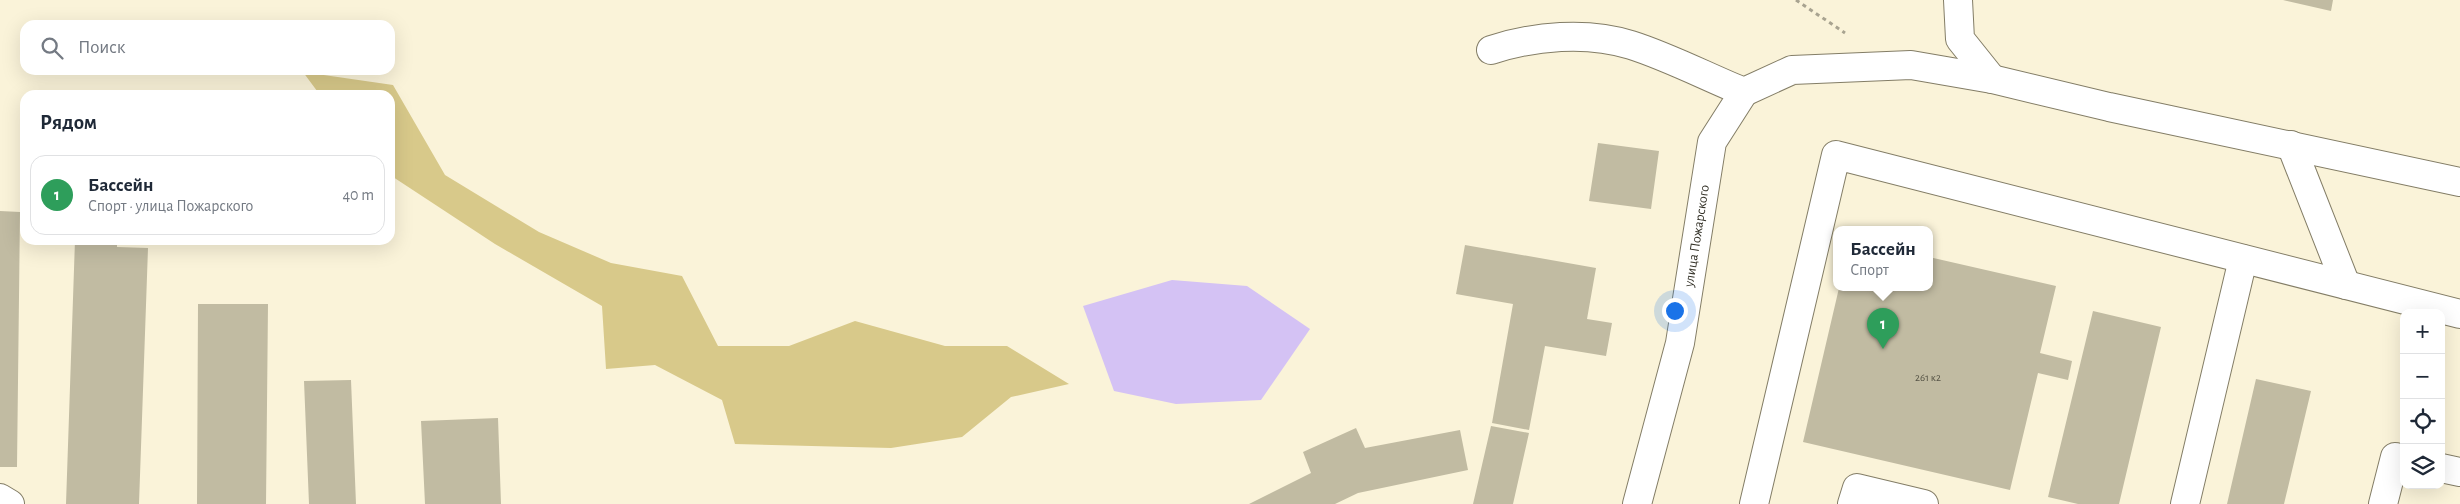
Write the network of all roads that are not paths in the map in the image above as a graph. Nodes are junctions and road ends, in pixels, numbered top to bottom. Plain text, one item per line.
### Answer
1 (1958, 0) edge
2 (1491, 50) dead end
3 (1992, 79) junction
4 (1744, 92) junction
5 (2291, 145) junction
6 (2460, 182) edge
7 (2243, 259) junction
8 (2346, 285) junction
9 (2460, 314) edge
10 (2400, 458) edge
11 (2445, 469) edge
12 (2460, 472) edge
13 (0, 498) edge
14 (10, 504) edge
15 (1637, 504) edge
16 (1754, 504) edge
17 (1852, 504) edge
18 (1924, 504) edge
19 (2185, 504) edge
20 (2383, 504) edge

1 - 3 street
2 - 4 street
3 - 4 street
3 - 5 street
4 - 15 street, улица Пожарского
5 - 6 street
5 - 8 street
7 - 8 street
7 - 16 street
7 - 19 street
8 - 9 street
10 - 20 street
11 - 12 street
13 - 14 street
17 - 18 street

